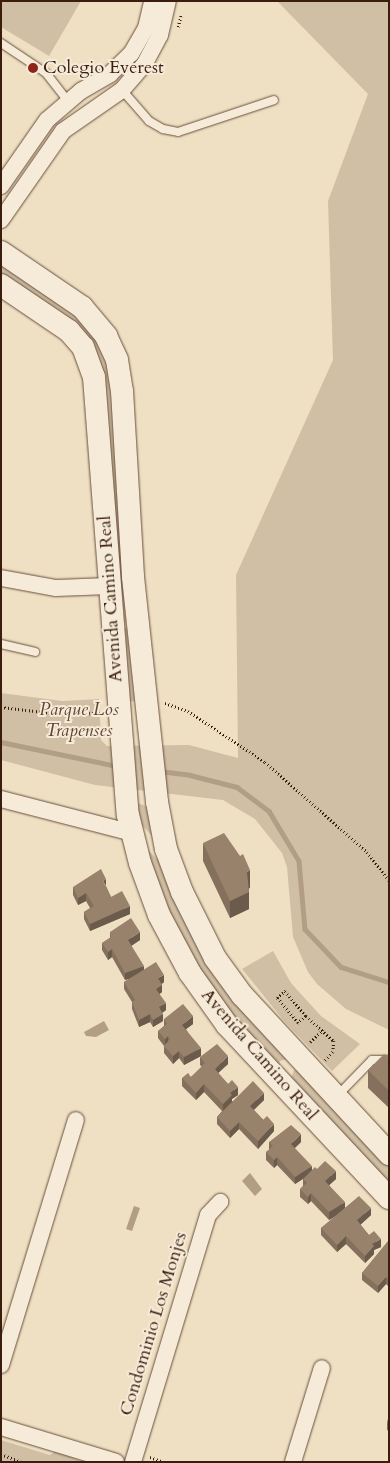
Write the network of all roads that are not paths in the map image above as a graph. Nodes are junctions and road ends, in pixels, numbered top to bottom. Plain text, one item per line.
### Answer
1 (152, 1) edge
2 (168, 1) edge
3 (1, 43) edge
4 (122, 90) junction
5 (274, 100) dead end
6 (68, 101) junction
7 (1, 186) edge
8 (1, 220) edge
9 (1, 252) edge
10 (1, 285) edge
11 (1, 578) edge
12 (111, 597) junction
13 (137, 621) junction
14 (1, 644) edge
15 (35, 652) dead end
16 (1, 799) edge
17 (132, 833) junction
18 (170, 859) junction
19 (310, 1058) junction
20 (389, 1060) edge
21 (280, 1082) junction
22 (336, 1098) junction
23 (76, 1120) dead end
24 (389, 1154) edge
25 (389, 1198) edge
26 (220, 1202) dead end
27 (1, 1365) edge
28 (322, 1368) dead end
29 (1, 1427) edge
30 (116, 1462) edge
31 (133, 1462) edge
32 (293, 1462) edge

1 - 6 street
2 - 4 street
3 - 6 lane
4 - 5 lane
4 - 8 street
6 - 7 street
9 - 13 main road, Avenida Camino Real
10 - 12 main road, Avenida Camino Real
11 - 12 street
12 - 13 main road
12 - 17 main road, Avenida Camino Real
13 - 18 main road, Avenida Camino Real
14 - 15 lane
16 - 17 street
17 - 18 main road
17 - 21 main road, Avenida Camino Real
18 - 19 main road, Avenida Camino Real
19 - 21 main road
19 - 22 main road, Avenida Camino Real
20 - 22 lane
21 - 25 main road, Avenida Camino Real
22 - 24 main road, Avenida Camino Real
23 - 27 street
26 - 31 street, Condominio Los Monjes
28 - 32 street
29 - 30 street

